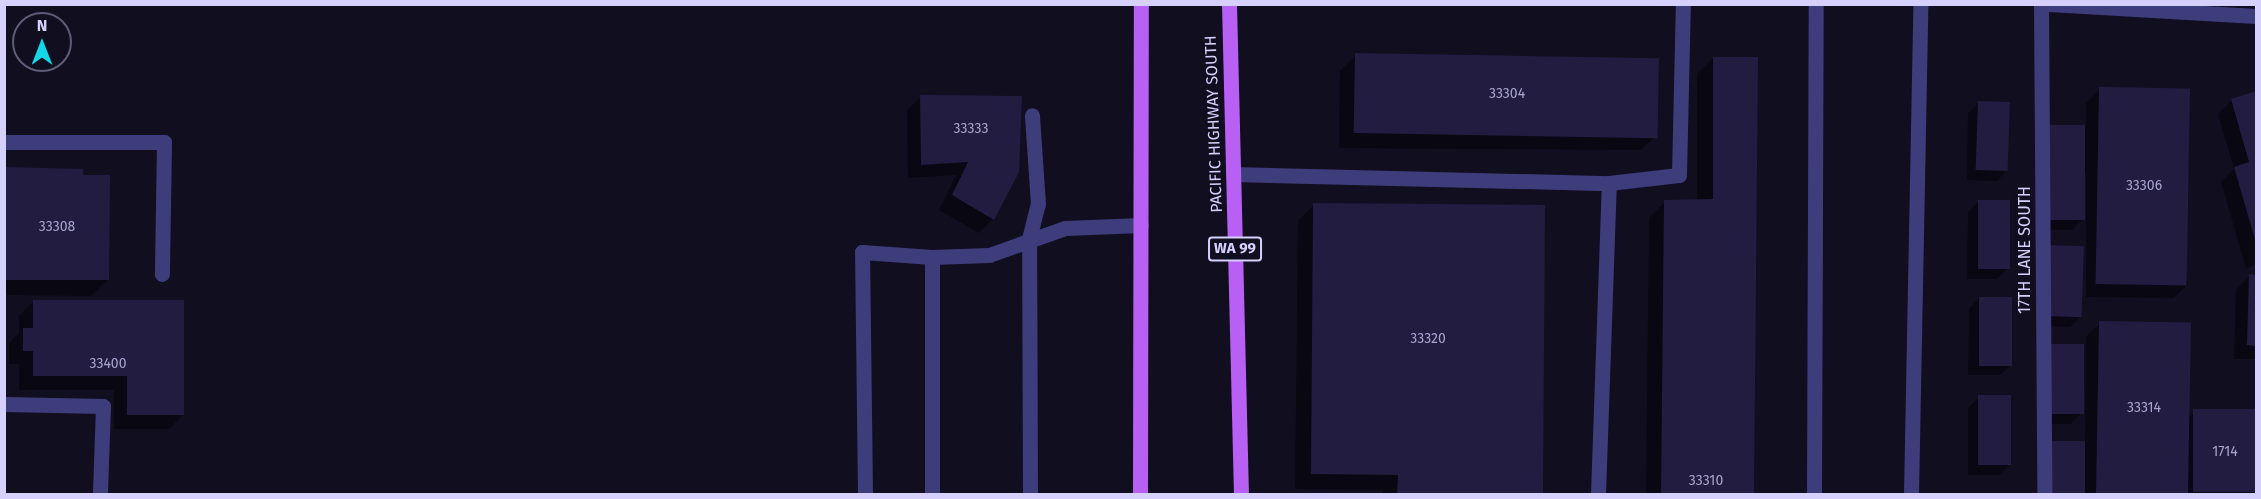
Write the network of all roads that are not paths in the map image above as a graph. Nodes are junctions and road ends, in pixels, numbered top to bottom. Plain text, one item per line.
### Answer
1 (1141, 4) edge
2 (1229, 4) edge
3 (1683, 4) edge
4 (1816, 4) edge
5 (1920, 4) edge
6 (2041, 4) edge
7 (2049, 4) edge
8 (2222, 10) edge
9 (2256, 16) edge
10 (1032, 115) dead end
11 (4, 142) edge
12 (1233, 174) junction
13 (1609, 183) junction
14 (1141, 225) junction
15 (1029, 238) junction
16 (932, 257) junction
17 (162, 274) dead end
18 (4, 404) edge
19 (100, 495) edge
20 (864, 495) edge
21 (932, 495) edge
22 (1030, 495) edge
23 (1140, 495) edge
24 (1241, 495) edge
25 (1598, 495) edge
26 (1814, 495) edge
27 (1911, 495) edge
28 (2044, 495) edge

1 - 14 main road
2 - 12 main road, PACIFIC HIGHWAY SOUTH / WA 99
3 - 13 street
4 - 26 street
5 - 27 street
6 - 28 street, 17TH LANE SOUTH
7 - 8 street
8 - 9 street
10 - 15 street
11 - 17 street
12 - 13 street
12 - 24 main road, PACIFIC HIGHWAY SOUTH / WA 99
13 - 25 street
14 - 15 street
14 - 23 main road
15 - 16 street
15 - 22 street
16 - 20 street
16 - 21 street
18 - 19 street

